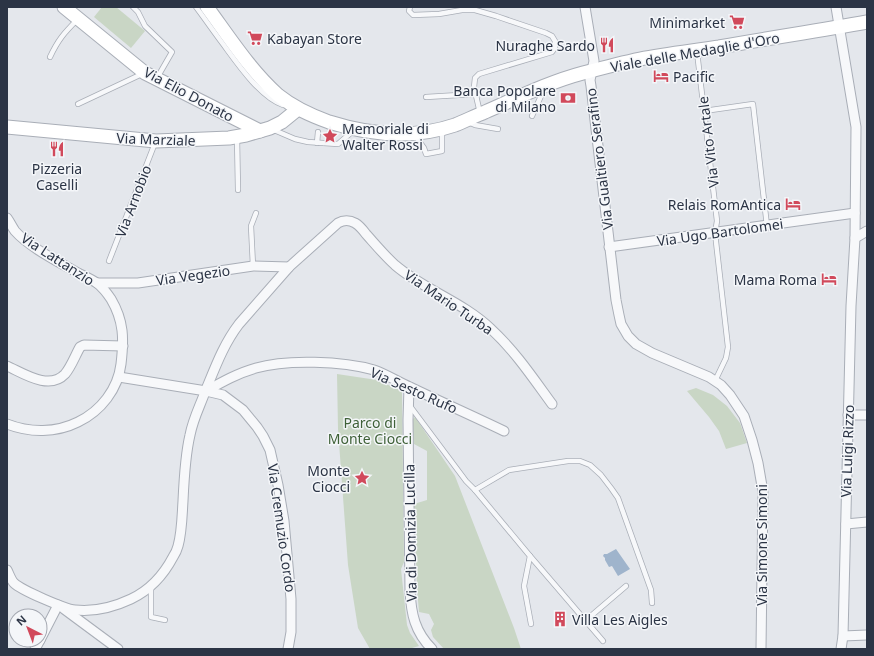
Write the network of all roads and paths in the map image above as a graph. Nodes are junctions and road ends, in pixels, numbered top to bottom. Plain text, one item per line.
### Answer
1 (64, 7) edge
2 (133, 7) edge
3 (196, 7) edge
4 (207, 7) edge
5 (410, 7) edge
6 (585, 7) edge
7 (836, 7) edge
8 (78, 19) junction
9 (867, 22) edge
10 (840, 27) junction
11 (697, 50) junction
12 (50, 57) dead end
13 (592, 71) junction
14 (145, 73) junction
15 (157, 78) junction
16 (541, 88) junction
17 (476, 94) junction
18 (426, 97) dead end
19 (78, 104) dead end
20 (298, 109) junction
21 (704, 111) junction
22 (480, 114) junction
23 (532, 116) dead end
24 (465, 121) junction
25 (7, 127) edge
26 (442, 128) junction
27 (498, 129) dead end
28 (265, 130) junction
29 (355, 130) junction
30 (318, 132) dead end
31 (413, 133) junction
32 (237, 137) junction
33 (156, 141) junction
34 (317, 143) junction
35 (238, 190) dead end
36 (855, 210) junction
37 (256, 213) dead end
38 (7, 218) edge
39 (767, 226) junction
40 (867, 231) edge
41 (715, 233) junction
42 (855, 238) junction
43 (610, 247) junction
44 (109, 261) dead end
45 (254, 266) junction
46 (289, 267) junction
47 (97, 283) junction
48 (123, 346) junction
49 (7, 366) edge
50 (119, 377) junction
51 (715, 381) junction
52 (409, 387) junction
53 (206, 391) junction
54 (408, 403) junction
55 (552, 404) dead end
56 (848, 415) junction
57 (867, 415) edge
58 (7, 424) edge
59 (504, 431) dead end
60 (475, 490) junction
61 (867, 522) edge
62 (846, 524) junction
63 (530, 556) junction
64 (7, 570) edge
65 (11, 584) edge
66 (626, 586) dead end
67 (150, 587) junction
68 (652, 604) dead end
69 (60, 606) junction
70 (165, 620) dead end
71 (585, 621) junction
72 (531, 624) dead end
73 (48, 626) edge
74 (867, 635) edge
75 (843, 636) junction
76 (603, 641) dead end
77 (118, 649) edge
78 (288, 649) edge
79 (432, 649) edge
80 (761, 649) edge
81 (842, 649) edge

1 - 8 main road, Via Elio Donato
2 - 15 lane
3 - 20 lane, Viale delle Medaglie d'Oro
4 - 20 main road, Viale delle Medaglie d'Oro
5 - 17 lane
6 - 13 street, Via Gualtiero Serafino
7 - 10 street
8 - 12 lane
8 - 14 main road, Via Elio Donato
9 - 10 main road, Viale delle Medaglie d'Oro
10 - 11 main road, Viale delle Medaglie d'Oro
10 - 36 street
11 - 13 main road, Viale delle Medaglie d'Oro
11 - 21 lane, Via Vito Artale
13 - 16 main road, Viale delle Medaglie d'Oro
13 - 43 street, Via Gualtiero Serafino
14 - 15 main road, Via Elio Donato
14 - 19 lane
15 - 28 main road, Via Elio Donato
16 - 22 main road, Viale delle Medaglie d'Oro
16 - 23 lane
17 - 18 lane
17 - 22 lane
20 - 28 main road, Via Marziale
20 - 29 main road, Viale delle Medaglie d'Oro
21 - 39 lane
21 - 41 lane, Via Vito Artale
22 - 24 main road, Viale delle Medaglie d'Oro
24 - 26 main road, Viale delle Medaglie d'Oro
24 - 27 lane
25 - 33 main road, Via Marziale
26 - 31 main road, Viale delle Medaglie d'Oro
26 - 31 lane
28 - 32 main road, Via Marziale
28 - 34 lane
29 - 31 main road, Viale delle Medaglie d'Oro
29 - 34 lane
30 - 34 lane
32 - 33 main road, Via Marziale
32 - 35 lane
33 - 44 lane, Via Arnobio
36 - 39 street, Via Ugo Bartolomei
36 - 42 street, Via Luigi Rizzo
37 - 45 lane
38 - 47 street, Via Lattanzio
39 - 41 street, Via Ugo Bartolomei
40 - 42 street
41 - 43 street, Via Ugo Bartolomei
41 - 51 lane, Via Vito Artale
42 - 56 street, Via Luigi Rizzo
43 - 51 street, Via Simone Simoni
45 - 46 street, Via Vegezio
45 - 47 street, Via Vegezio
46 - 53 street
46 - 55 street, Via Mario Turba
47 - 48 street, Via Lattanzio
48 - 49 street
48 - 50 street, Via Lattanzio
50 - 53 street, Via Cremuzio Cordo
50 - 58 street, Via Lattanzio
51 - 80 street, Via Simone Simoni
52 - 53 street, Via Sesto Rufo
52 - 54 street, Via di Domizia Lucilla
52 - 59 street, Via Sesto Rufo
53 - 67 street
53 - 78 street, Via Cremuzio Cordo
54 - 60 lane
54 - 79 street, Via di Domizia Lucilla
56 - 57 street
56 - 62 street, Via Luigi Rizzo
60 - 63 lane
60 - 68 lane
61 - 62 street
62 - 75 street, Via Luigi Rizzo
63 - 71 lane
63 - 72 lane
64 - 65 street
65 - 69 street
66 - 71 lane
67 - 69 street
67 - 70 lane
69 - 73 street
69 - 77 street
71 - 76 lane
74 - 75 street
75 - 81 street, Via Luigi Rizzo

